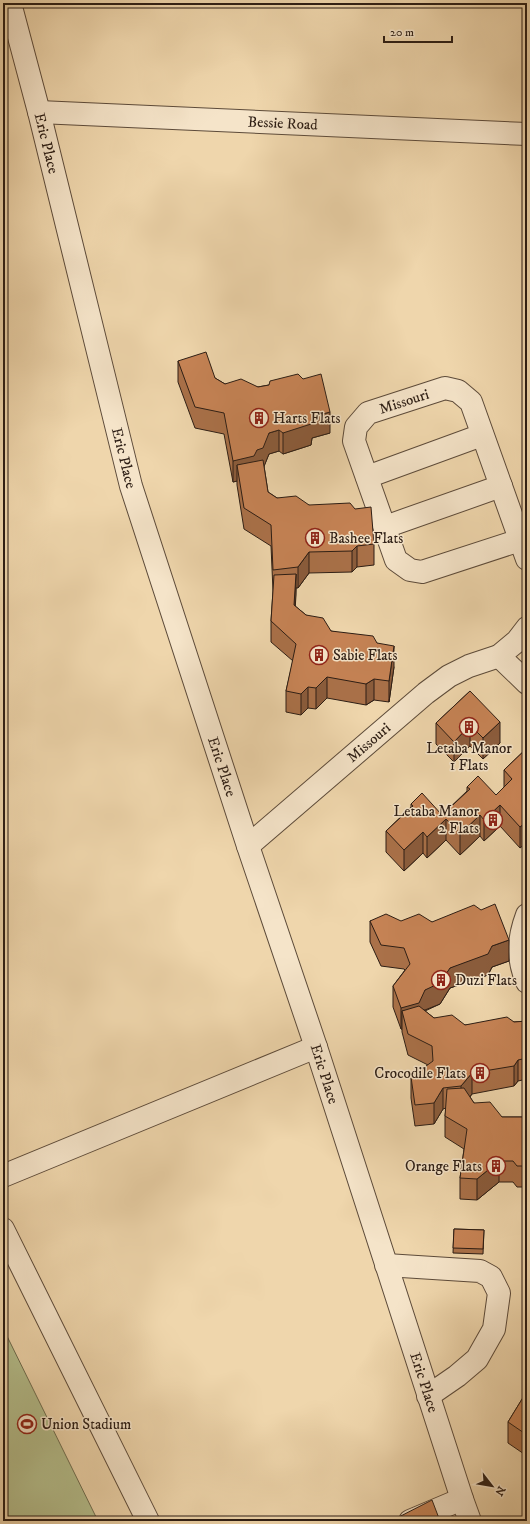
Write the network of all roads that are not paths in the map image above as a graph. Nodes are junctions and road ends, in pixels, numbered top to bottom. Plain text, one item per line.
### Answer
1 (10, 3) edge
2 (39, 112) junction
3 (527, 134) edge
4 (482, 435) junction
5 (367, 477) junction
6 (501, 486) junction
7 (385, 527) junction
8 (524, 549) edge
9 (527, 628) edge
10 (499, 656) junction
11 (527, 683) edge
12 (248, 846) junction
13 (527, 915) edge
14 (527, 982) edge
15 (316, 1047) junction
16 (3, 1176) edge
17 (3, 1229) edge
18 (386, 1265) junction
19 (428, 1396) junction
20 (462, 1499) junction
21 (148, 1521) edge
22 (410, 1521) edge
23 (470, 1521) edge

1 - 2 street, Eric Place
2 - 3 street, Bessie Road
2 - 12 street, Eric Place
4 - 5 street
4 - 5 street, Missouri
4 - 6 street, Missouri
5 - 7 street, Missouri
6 - 7 street
6 - 8 street, Missouri
7 - 8 street, Missouri
9 - 10 street, Missouri
10 - 11 street
10 - 12 street, Missouri
12 - 15 street, Eric Place
13 - 14 street
15 - 16 street
15 - 18 street, Eric Place
17 - 21 street
18 - 19 street, Eric Place
18 - 19 street
19 - 20 street, Eric Place
20 - 22 street
20 - 23 street, Eric Place

